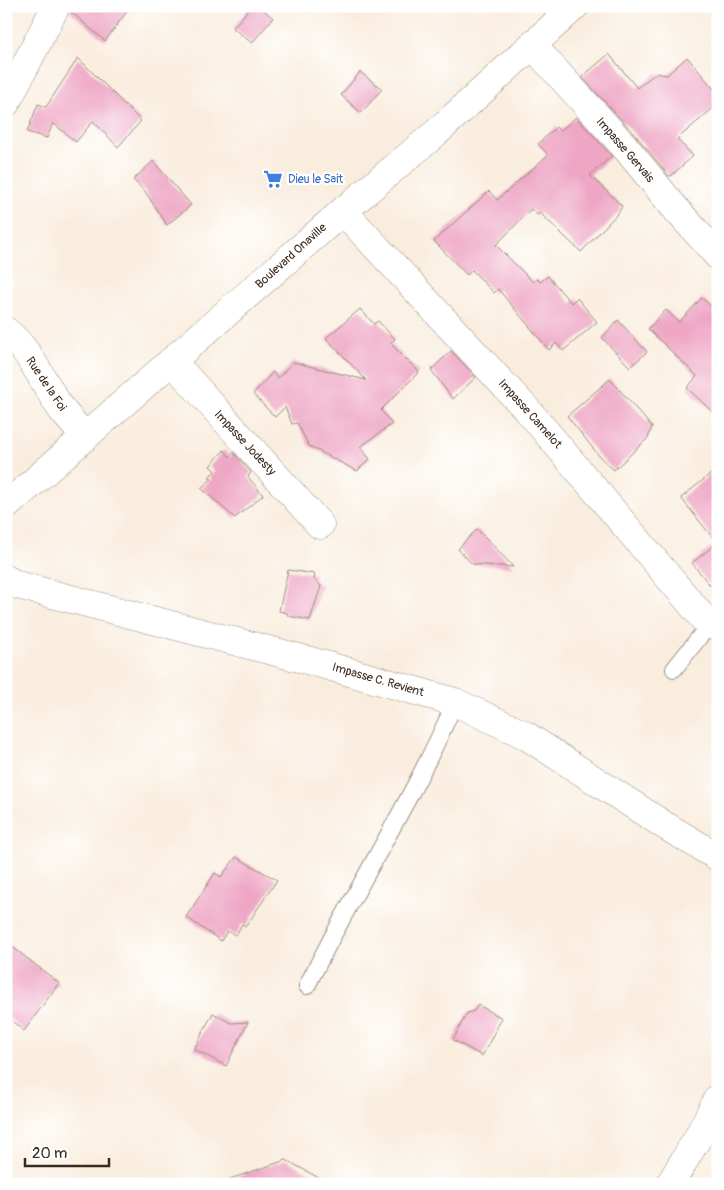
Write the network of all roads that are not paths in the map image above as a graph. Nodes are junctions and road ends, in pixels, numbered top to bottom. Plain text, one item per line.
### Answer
1 (56, 6) edge
2 (575, 6) edge
3 (532, 45) junction
4 (6, 103) edge
5 (342, 211) junction
6 (718, 256) edge
7 (6, 331) edge
8 (172, 361) junction
9 (85, 437) junction
10 (6, 506) edge
11 (320, 524) dead end
12 (6, 579) edge
13 (709, 625) joint
14 (674, 670) dead end
15 (455, 702) junction
16 (718, 857) edge
17 (308, 986) dead end
18 (718, 1098) edge
19 (670, 1184) edge

1 - 4 street
2 - 3 street, Boulevard Onaville
3 - 5 street, Boulevard Onaville
3 - 6 street, Impasse Gervais
5 - 8 street, Boulevard Onaville
5 - 13 street, Impasse Camelot
7 - 9 street, Rue de la Foi
8 - 9 street, Boulevard Onaville
8 - 11 street, Impasse Jodesty
9 - 10 street, Boulevard Onaville
12 - 15 street, Impasse C. Revient
13 - 14 lane
15 - 16 street, Impasse C. Revient
15 - 17 lane
18 - 19 street

